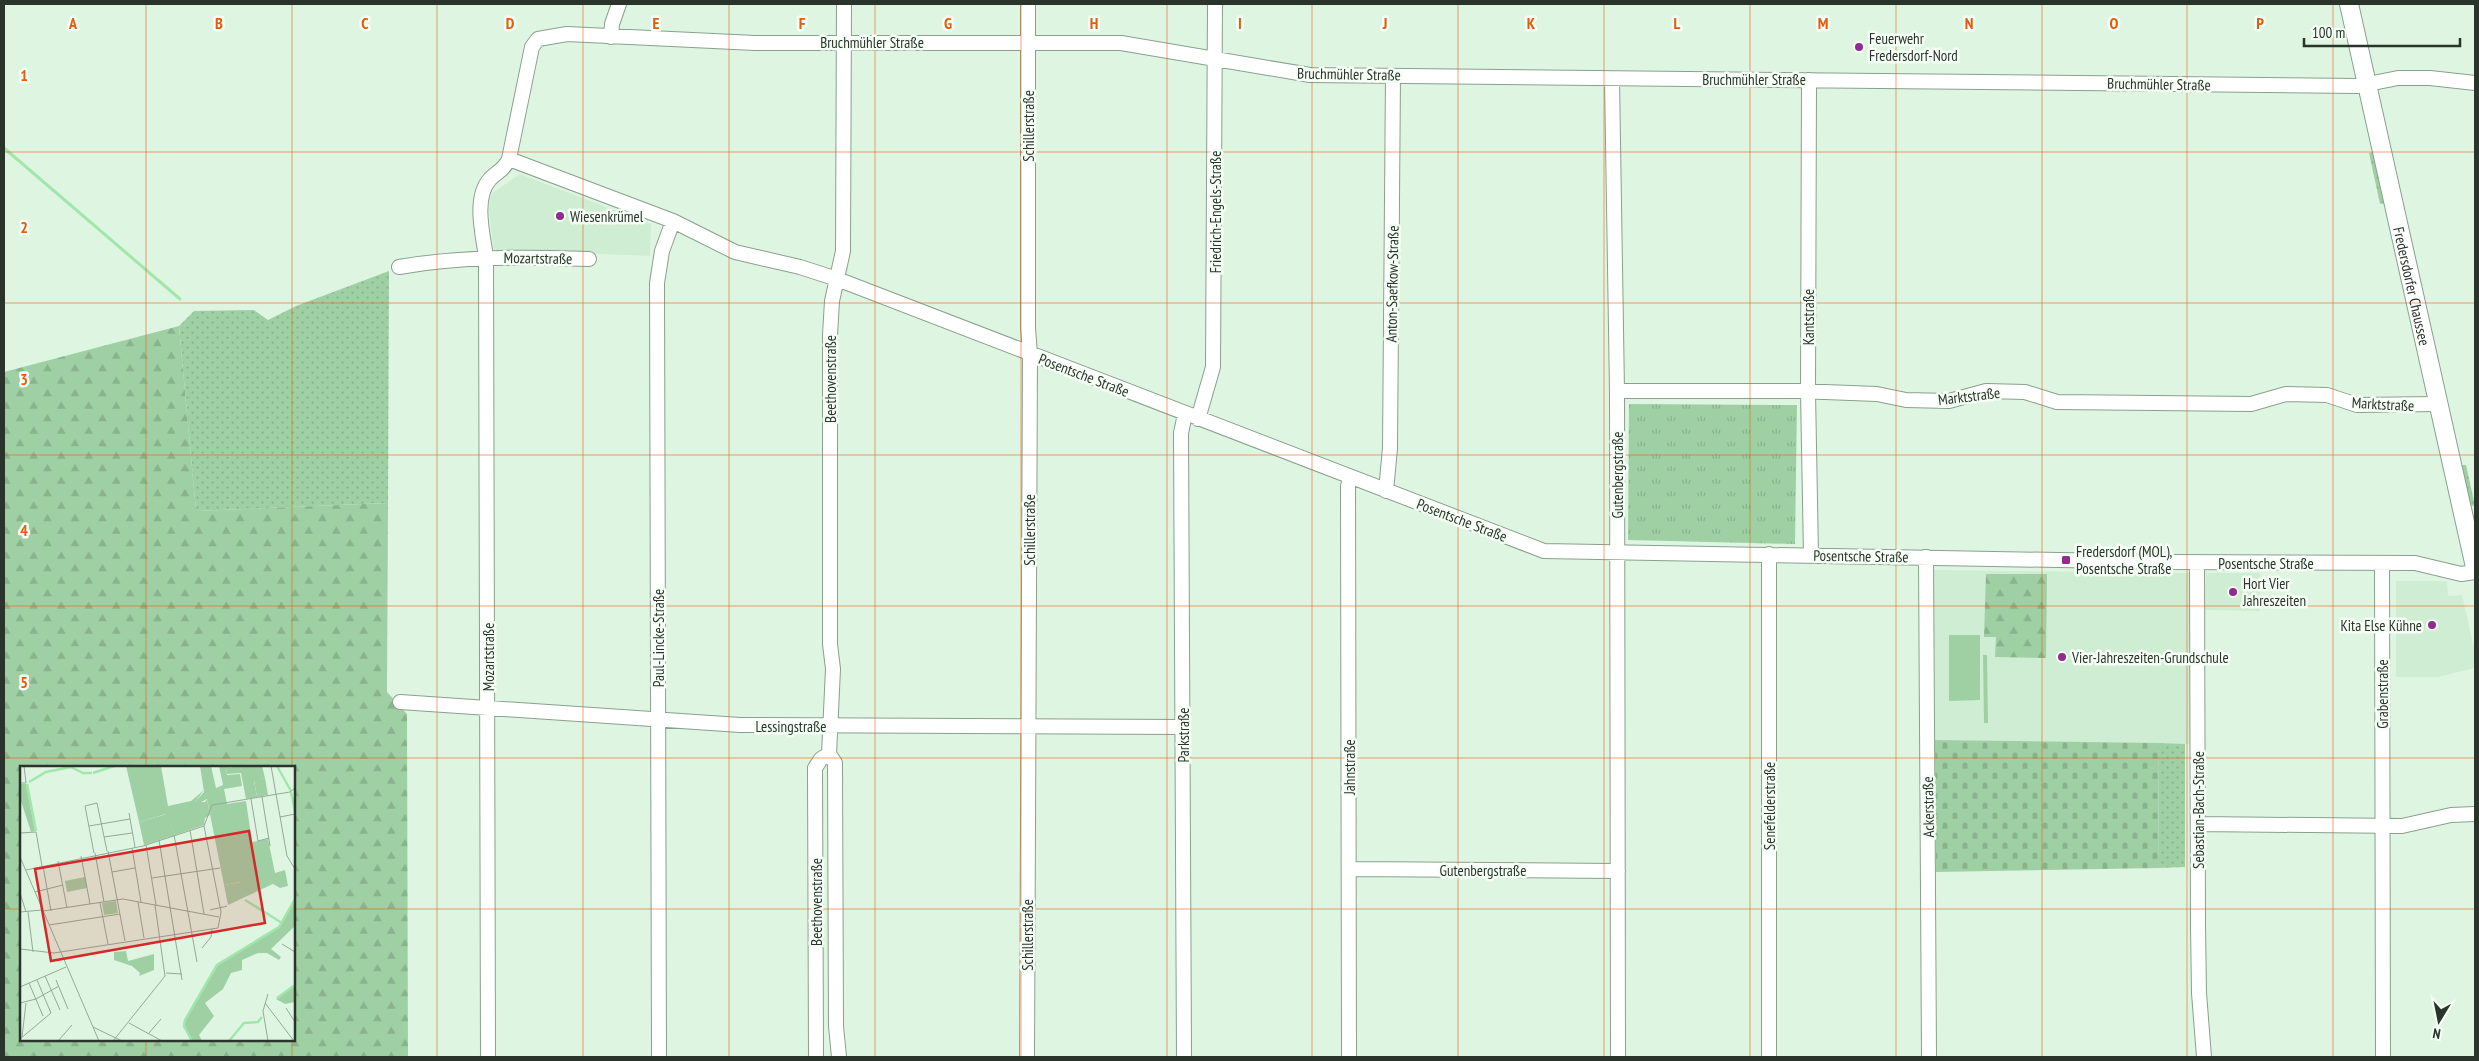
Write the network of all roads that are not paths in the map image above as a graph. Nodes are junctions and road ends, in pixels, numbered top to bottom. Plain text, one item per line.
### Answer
1 (619, 4) edge
2 (844, 4) edge
3 (1028, 4) edge
4 (1215, 4) edge
5 (2349, 4) edge
6 (611, 37) junction
7 (844, 42) junction
8 (1028, 42) junction
9 (1215, 58) junction
10 (1393, 76) junction
11 (1612, 78) junction
12 (1809, 80) junction
13 (2475, 83) edge
14 (2367, 84) junction
15 (509, 159) junction
16 (672, 221) junction
17 (486, 257) junction
18 (589, 259) dead end
19 (399, 267) dead end
20 (837, 280) junction
21 (1030, 354) junction
22 (1617, 391) junction
23 (1808, 392) junction
24 (2437, 404) junction
25 (1192, 416) junction
26 (1351, 477) junction
27 (1386, 491) junction
28 (1616, 553) junction
29 (1769, 554) junction
30 (1811, 555) junction
31 (1926, 558) junction
32 (2197, 563) junction
33 (2382, 563) junction
34 (2475, 567) edge
35 (2475, 572) edge
36 (400, 702) dead end
37 (488, 707) junction
38 (658, 720) junction
39 (830, 726) junction
40 (1183, 726) junction
41 (1027, 727) junction
42 (829, 754) junction
43 (2475, 814) edge
44 (2198, 824) junction
45 (2383, 825) junction
46 (1349, 869) junction
47 (1618, 871) junction
48 (488, 1057) edge
49 (659, 1057) edge
50 (816, 1057) edge
51 (839, 1057) edge
52 (1027, 1057) edge
53 (1184, 1057) edge
54 (1349, 1057) edge
55 (1618, 1057) edge
56 (1770, 1057) edge
57 (1929, 1057) edge
58 (2204, 1057) edge
59 (2383, 1057) edge

1 - 6 street
2 - 7 street, Beethovenstraße
3 - 8 street, Schillerstraße
4 - 9 street, Friedrich-Engels-Straße
5 - 14 main road, Fredersdorfer Chaussee
6 - 7 street, Bruchmühler Straße
6 - 15 street, Bruchmühler Straße
7 - 8 street, Bruchmühler Straße
7 - 20 street, Beethovenstraße
8 - 9 street, Bruchmühler Straße
8 - 21 street, Schillerstraße
9 - 10 street, Bruchmühler Straße
9 - 25 street, Friedrich-Engels-Straße
10 - 11 street, Bruchmühler Straße
10 - 27 street, Anton-Saefkow-Straße
11 - 12 street, Bruchmühler Straße
11 - 22 street, Gutenbergstraße
12 - 14 street, Bruchmühler Straße
12 - 23 street, Kantstraße
13 - 14 street, Bruchmühler Straße
14 - 24 main road, Fredersdorfer Chaussee
15 - 16 street, Posentsche Straße
15 - 17 street
16 - 20 street, Posentsche Straße
16 - 38 street, Paul-Lincke-Straße
17 - 18 street, Mozartstraße
17 - 19 street, Mozartstraße
17 - 37 street, Mozartstraße
20 - 21 street, Posentsche Straße
20 - 39 street, Beethovenstraße
21 - 25 street, Posentsche Straße
21 - 41 street, Schillerstraße
22 - 23 street, Marktstraße
22 - 28 street, Gutenbergstraße
23 - 24 street, Marktstraße
23 - 30 street, Kantstraße
24 - 34 main road, Fredersdorfer Chaussee
25 - 26 street, Posentsche Straße
25 - 40 street, Parkstraße
26 - 27 street, Posentsche Straße
26 - 46 street, Jahnstraße
27 - 28 street, Posentsche Straße
28 - 29 street, Posentsche Straße
28 - 47 street, Gutenbergstraße
29 - 30 street, Posentsche Straße
29 - 56 street, Senefelderstraße
30 - 31 street, Posentsche Straße
31 - 32 street, Posentsche Straße
31 - 57 street, Ackerstraße
32 - 33 street, Posentsche Straße
32 - 44 street, Sebastian-Bach-Straße
33 - 35 street, Posentsche Straße
33 - 45 street, Grabenstraße
36 - 37 street, Lessingstraße
37 - 38 street, Lessingstraße
37 - 48 street, Mozartstraße
38 - 39 street, Lessingstraße
38 - 49 street, Paul-Lincke-Straße
39 - 41 street, Lessingstraße
39 - 42 street, Beethovenstraße
40 - 41 street, Lessingstraße
40 - 53 street, Parkstraße
41 - 52 street, Schillerstraße
42 - 50 street, Beethovenstraße
42 - 51 street, Beethovenstraße
43 - 45 street
44 - 45 street
44 - 58 street, Sebastian-Bach-Straße
45 - 59 street, Grabenstraße
46 - 47 street, Gutenbergstraße
46 - 54 street, Jahnstraße
47 - 55 street, Gutenbergstraße

